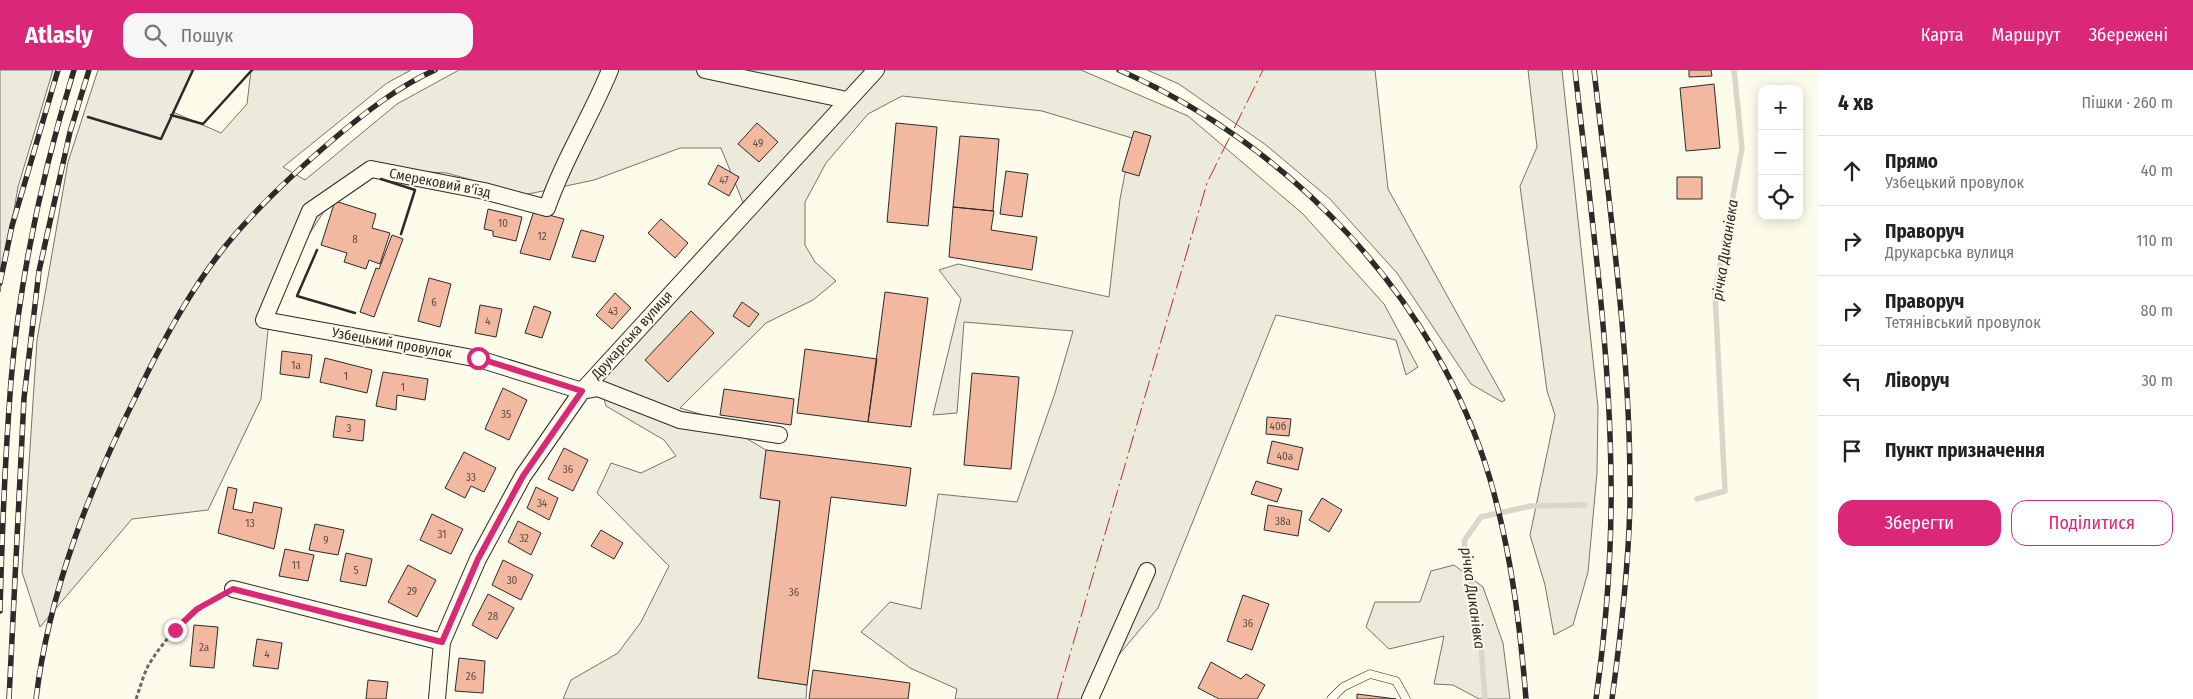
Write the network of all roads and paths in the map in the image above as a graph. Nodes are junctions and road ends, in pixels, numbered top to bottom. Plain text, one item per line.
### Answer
1 (610, 70) edge
2 (705, 70) edge
3 (876, 70) edge
4 (847, 100) junction
5 (264, 320) joint
6 (582, 391) junction
7 (779, 435) dead end
8 (1147, 571) dead end
9 (233, 589) joint
10 (442, 642) junction
11 (136, 699) edge
12 (437, 699) edge
13 (1090, 699) edge
14 (1331, 699) edge
15 (1406, 699) edge

1 - 5 street, Смерековий в'їзд
2 - 4 street
3 - 4 street, Друкарська вулиця
4 - 6 street, Друкарська вулиця
5 - 6 street, Узбецький провулок
6 - 7 street, Узбецький провулок
6 - 10 street, Друкарська вулиця
8 - 13 street
9 - 10 street
9 - 11 path
10 - 12 street, Друкарська вулиця
14 - 15 lane

